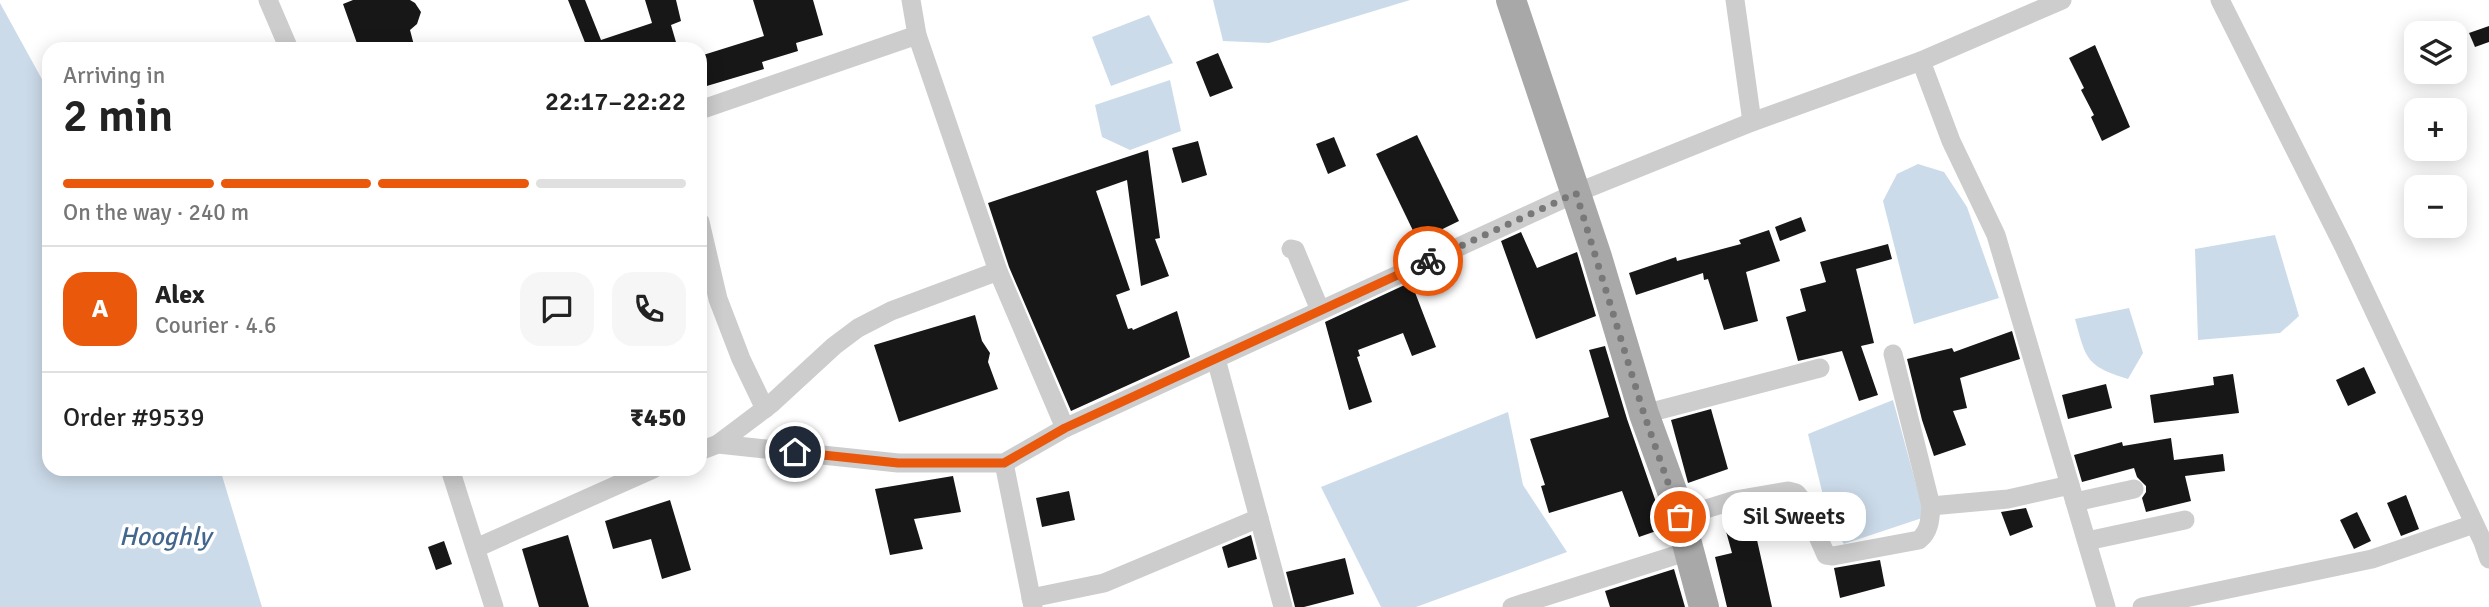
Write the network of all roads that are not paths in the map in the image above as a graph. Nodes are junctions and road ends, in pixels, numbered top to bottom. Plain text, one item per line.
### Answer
1 (268, 0) edge
2 (911, 0) edge
3 (1511, 0) edge
4 (1735, 0) edge
5 (2062, 0) edge
6 (2220, 0) edge
7 (918, 35) junction
8 (286, 42) edge
9 (1921, 61) junction
10 (707, 108) edge
11 (1752, 122) junction
12 (1576, 193) junction
13 (1291, 249) dead end
14 (707, 252) edge
15 (998, 271) junction
16 (1320, 310) junction
17 (1893, 354) dead end
18 (1216, 359) junction
19 (1820, 368) dead end
20 (765, 409) junction
21 (1644, 414) junction
22 (1065, 428) junction
23 (709, 447) edge
24 (1004, 463) junction
25 (452, 476) edge
26 (637, 476) edge
27 (2134, 489) dead end
28 (2073, 494) junction
29 (1931, 506) junction
30 (1680, 517) junction
31 (1259, 518) junction
32 (2185, 520) dead end
33 (2087, 541) junction
34 (2484, 541) edge
35 (475, 548) junction
36 (1689, 551) junction
37 (1032, 603) edge
38 (494, 607) edge
39 (1283, 607) edge
40 (1512, 607) edge
41 (1704, 607) edge
42 (2106, 607) edge
43 (2142, 607) edge

1 - 8 street
2 - 7 street
3 - 12 main road
4 - 11 street
5 - 9 street
6 - 34 street
7 - 10 street
7 - 15 street
9 - 11 street
9 - 28 street
11 - 12 street
12 - 16 street
12 - 21 main road
13 - 16 street
14 - 20 street
15 - 20 street
15 - 22 street
16 - 18 street
17 - 29 street
18 - 22 street
18 - 31 street
19 - 21 street
20 - 23 street
21 - 30 main road
22 - 24 street
23 - 24 street
24 - 37 street
25 - 35 street
26 - 35 street
27 - 28 street
28 - 29 street
28 - 33 street
29 - 30 street
30 - 36 main road
31 - 37 street
31 - 39 street
32 - 33 street
33 - 42 street
34 - 43 street
35 - 38 street
36 - 40 street
36 - 41 main road

